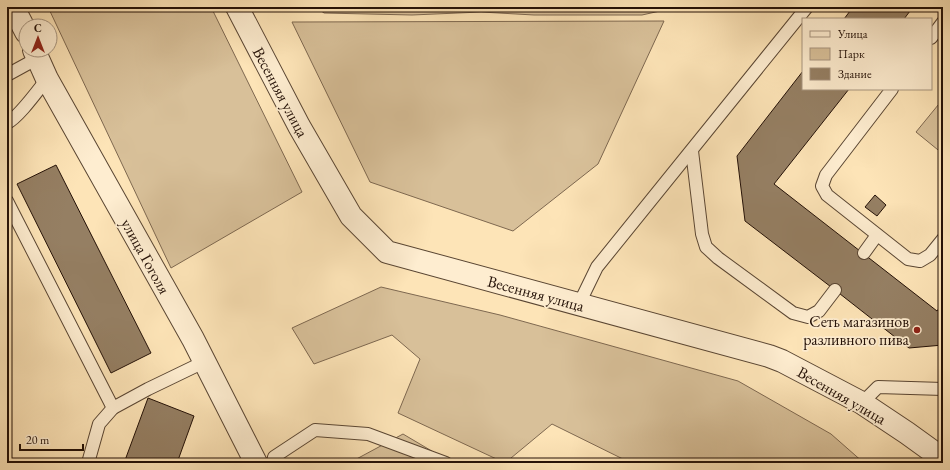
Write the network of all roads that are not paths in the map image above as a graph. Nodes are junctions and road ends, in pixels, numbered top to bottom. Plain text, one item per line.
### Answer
1 (13, 7) edge
2 (237, 7) edge
3 (807, 7) edge
4 (19, 18) edge
5 (943, 22) edge
6 (932, 37) edge
7 (30, 58) edge
8 (38, 58) edge
9 (7, 75) edge
10 (47, 78) junction
11 (891, 90) edge
12 (7, 123) edge
13 (692, 151) junction
14 (7, 201) edge
15 (877, 235) junction
16 (943, 239) edge
17 (864, 253) dead end
18 (836, 290) dead end
19 (579, 304) junction
20 (204, 362) junction
21 (943, 389) edge
22 (862, 403) junction
23 (113, 408) junction
24 (943, 459) edge
25 (88, 463) edge
26 (256, 463) edge
27 (273, 463) edge
28 (446, 463) edge

1 - 4 street
2 - 19 street, Весенняя улица
3 - 13 lane
5 - 6 lane
7 - 9 lane
8 - 10 street, улица Гоголя
10 - 12 lane
10 - 20 street, улица Гоголя
11 - 15 lane
13 - 18 lane
13 - 19 lane
14 - 23 lane
15 - 16 lane
15 - 17 lane
19 - 22 street, Весенняя улица
20 - 23 lane
20 - 26 street, улица Гоголя
21 - 22 lane
22 - 24 street, Весенняя улица
23 - 25 lane
27 - 28 lane

